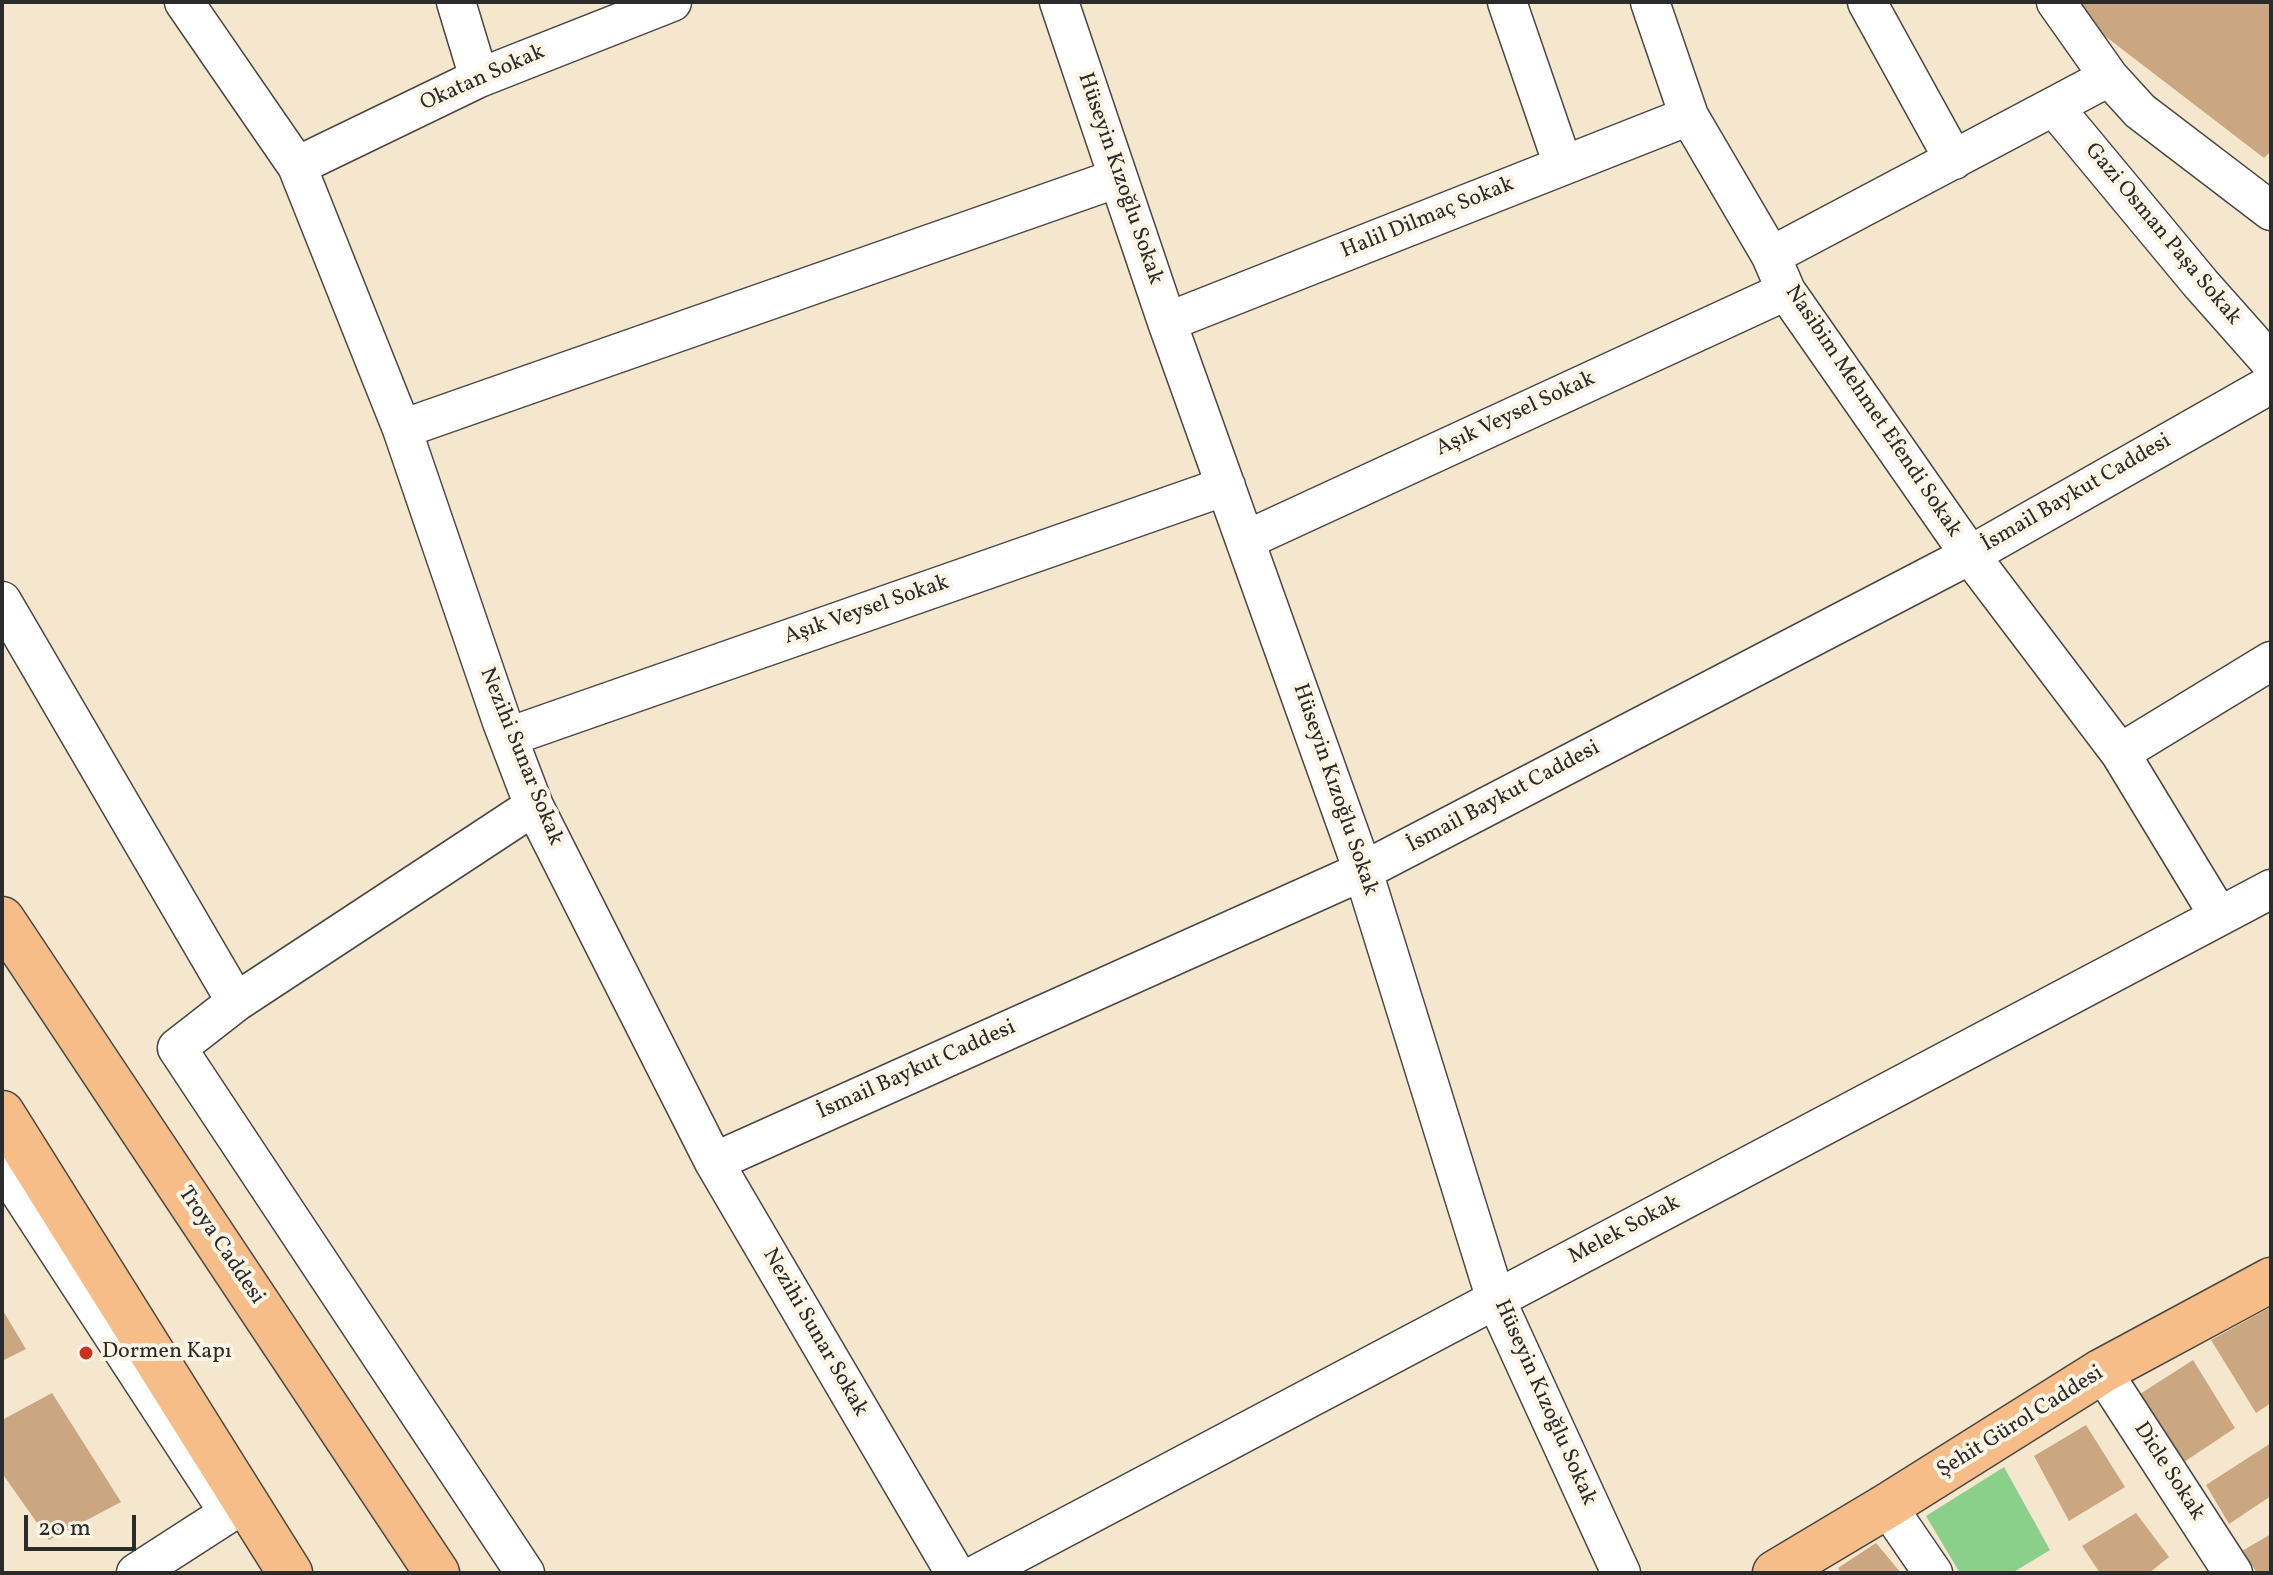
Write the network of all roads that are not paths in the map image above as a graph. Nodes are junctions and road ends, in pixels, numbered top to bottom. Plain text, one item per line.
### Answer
1 (184, 2) edge
2 (456, 2) edge
3 (672, 2) edge
4 (1059, 2) edge
5 (1507, 2) edge
6 (1650, 2) edge
7 (1867, 2) edge
8 (2056, 2) edge
9 (2109, 77) junction
10 (479, 78) junction
11 (2054, 107) junction
12 (1689, 116) junction
13 (1954, 160) junction
14 (1563, 165) junction
15 (297, 166) junction
16 (1118, 178) junction
17 (2271, 211) edge
18 (1771, 256) junction
19 (1786, 291) junction
20 (1167, 322) junction
21 (2271, 363) edge
22 (2271, 384) edge
23 (402, 429) junction
24 (1226, 486) junction
25 (1246, 540) junction
26 (1970, 555) junction
27 (2, 601) edge
28 (2271, 661) edge
29 (508, 737) junction
30 (2120, 753) junction
31 (534, 806) junction
32 (1363, 871) junction
33 (2271, 889) edge
34 (2219, 916) junction
35 (2, 919) edge
36 (236, 1002) junction
37 (2, 1113) edge
38 (714, 1162) junction
39 (2, 1165) edge
40 (2271, 1280) edge
41 (1496, 1300) junction
42 (2102, 1371) junction
43 (1887, 1506) junction
44 (136, 1573) edge
45 (290, 1573) edge
46 (437, 1573) edge
47 (525, 1573) edge
48 (955, 1573) edge
49 (979, 1573) edge
50 (1621, 1573) edge
51 (1775, 1573) edge
52 (1933, 1573) edge
53 (2233, 1573) edge

1 - 15 street, Nezihi Sunar Sokak
2 - 10 street
3 - 10 street, Okatan Sokak
4 - 16 street, Hüseyin Kızoğlu Sokak
5 - 14 street
6 - 12 street, Nasibim Mehmet Efendi Sokak
7 - 13 street
8 - 9 street
9 - 11 street
9 - 17 street
10 - 15 street, Okatan Sokak
11 - 13 street
11 - 21 street, Gazi Osman Paşa Sokak
12 - 14 street, Halil Dilmaç Sokak
12 - 18 street, Nasibim Mehmet Efendi Sokak
13 - 18 street
14 - 20 street, Halil Dilmaç Sokak
15 - 23 street, Nezihi Sunar Sokak
16 - 20 street, Hüseyin Kızoğlu Sokak
16 - 23 street
18 - 19 street, Nasibim Mehmet Efendi Sokak
19 - 25 street, Aşık Veysel Sokak
19 - 26 street, Nasibim Mehmet Efendi Sokak
20 - 24 street, Hüseyin Kızoğlu Sokak
22 - 26 street, İsmail Baykut Caddesi
23 - 29 street, Nezihi Sunar Sokak
24 - 25 street, Hüseyin Kızoğlu Sokak
24 - 29 street, Aşık Veysel Sokak
25 - 32 street, Hüseyin Kızoğlu Sokak
26 - 30 street, Nasibim Mehmet Efendi Sokak
26 - 32 street, İsmail Baykut Caddesi
27 - 36 street
28 - 30 street
29 - 31 street, Nezihi Sunar Sokak
30 - 34 street, Nasibim Mehmet Efendi Sokak
31 - 36 street
31 - 38 street, Nezihi Sunar Sokak
32 - 38 street, İsmail Baykut Caddesi
32 - 41 street, Hüseyin Kızoğlu Sokak
33 - 34 street, Melek Sokak
34 - 41 street, Melek Sokak
35 - 46 main road, Troya Caddesi
36 - 47 street
37 - 45 main road
38 - 48 street, Nezihi Sunar Sokak
39 - 44 street
40 - 42 main road, Şehit Gürol Caddesi
41 - 49 street, Melek Sokak
41 - 50 street, Hüseyin Kızoğlu Sokak
42 - 43 main road, Şehit Gürol Caddesi
42 - 53 street, Dicle Sokak
43 - 51 main road, Şehit Gürol Caddesi
43 - 52 street

